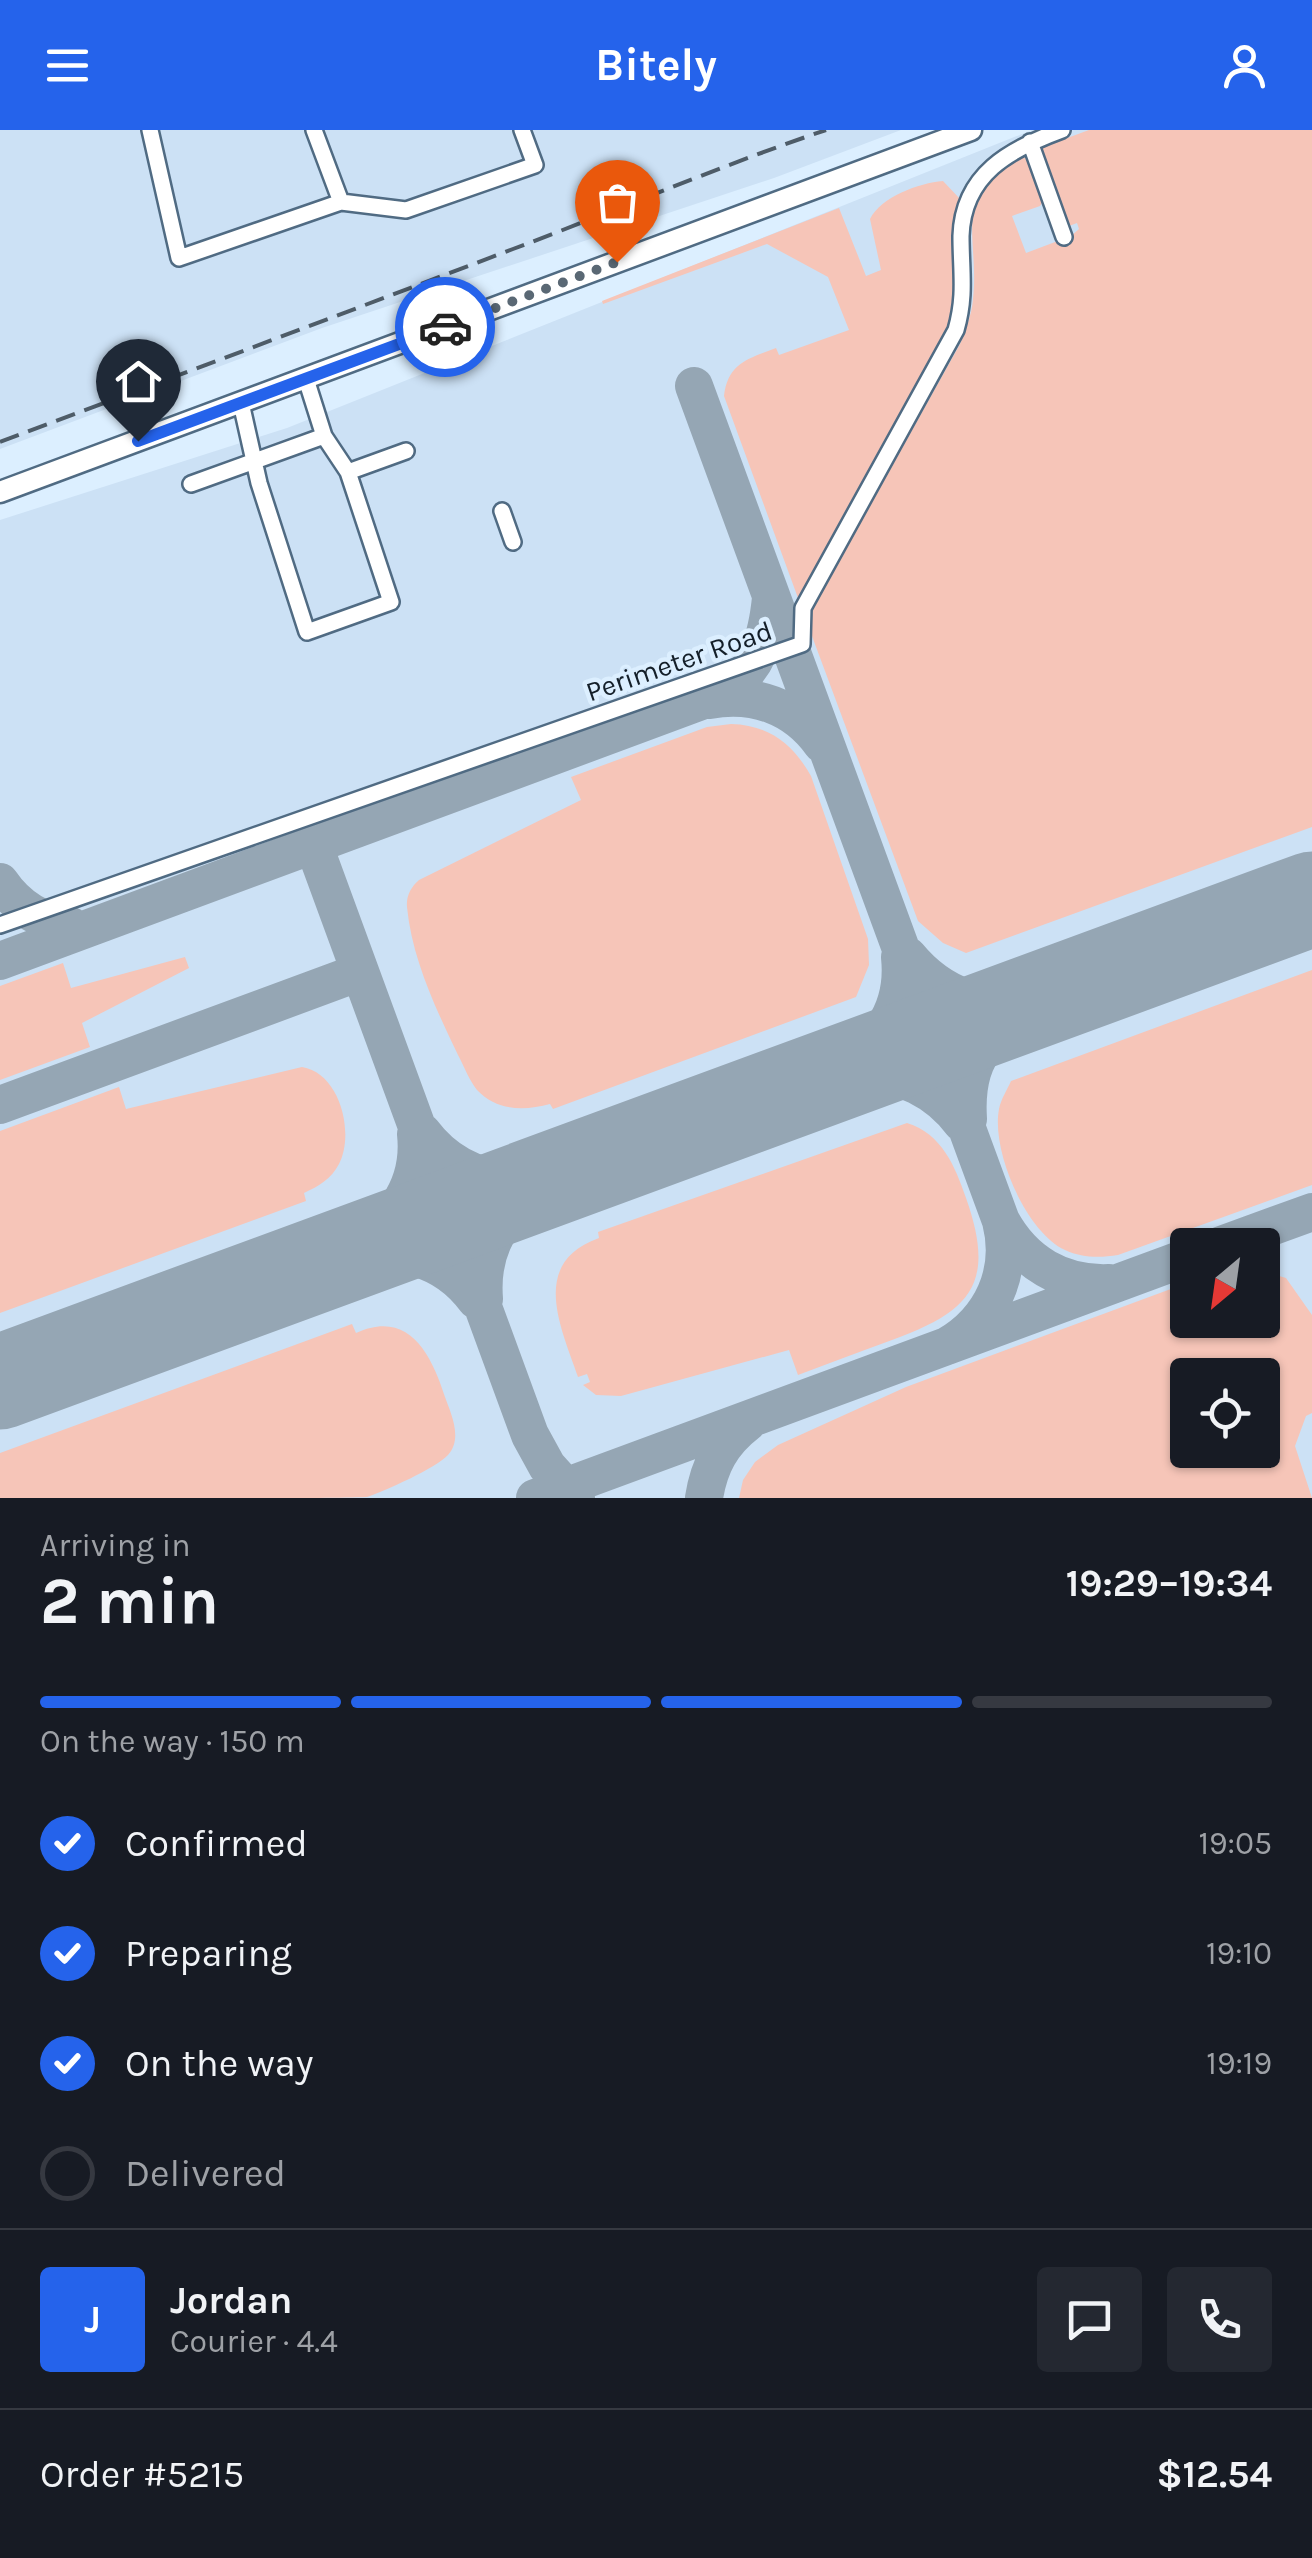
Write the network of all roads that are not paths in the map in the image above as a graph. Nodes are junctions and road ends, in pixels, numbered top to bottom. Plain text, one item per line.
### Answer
1 (150, 130) edge
2 (314, 130) edge
3 (522, 130) edge
4 (971, 130) edge
5 (1062, 130) edge
6 (1030, 142) junction
7 (341, 202) junction
8 (1064, 237) dead end
9 (306, 379) junction
10 (241, 403) junction
11 (324, 436) junction
12 (406, 451) dead end
13 (256, 462) junction
14 (348, 472) junction
15 (190, 484) dead end
16 (0, 492) edge
17 (502, 510) dead end
18 (513, 542) dead end
19 (0, 925) edge

1 - 7 lane
2 - 7 lane
3 - 7 lane
4 - 9 main road
5 - 6 lane, Perimeter Road
6 - 8 lane
6 - 19 lane, Perimeter Road
9 - 10 main road
9 - 11 lane
10 - 13 lane
10 - 16 main road
11 - 13 lane
11 - 14 lane
12 - 14 lane
13 - 14 lane
13 - 15 lane
17 - 18 lane

